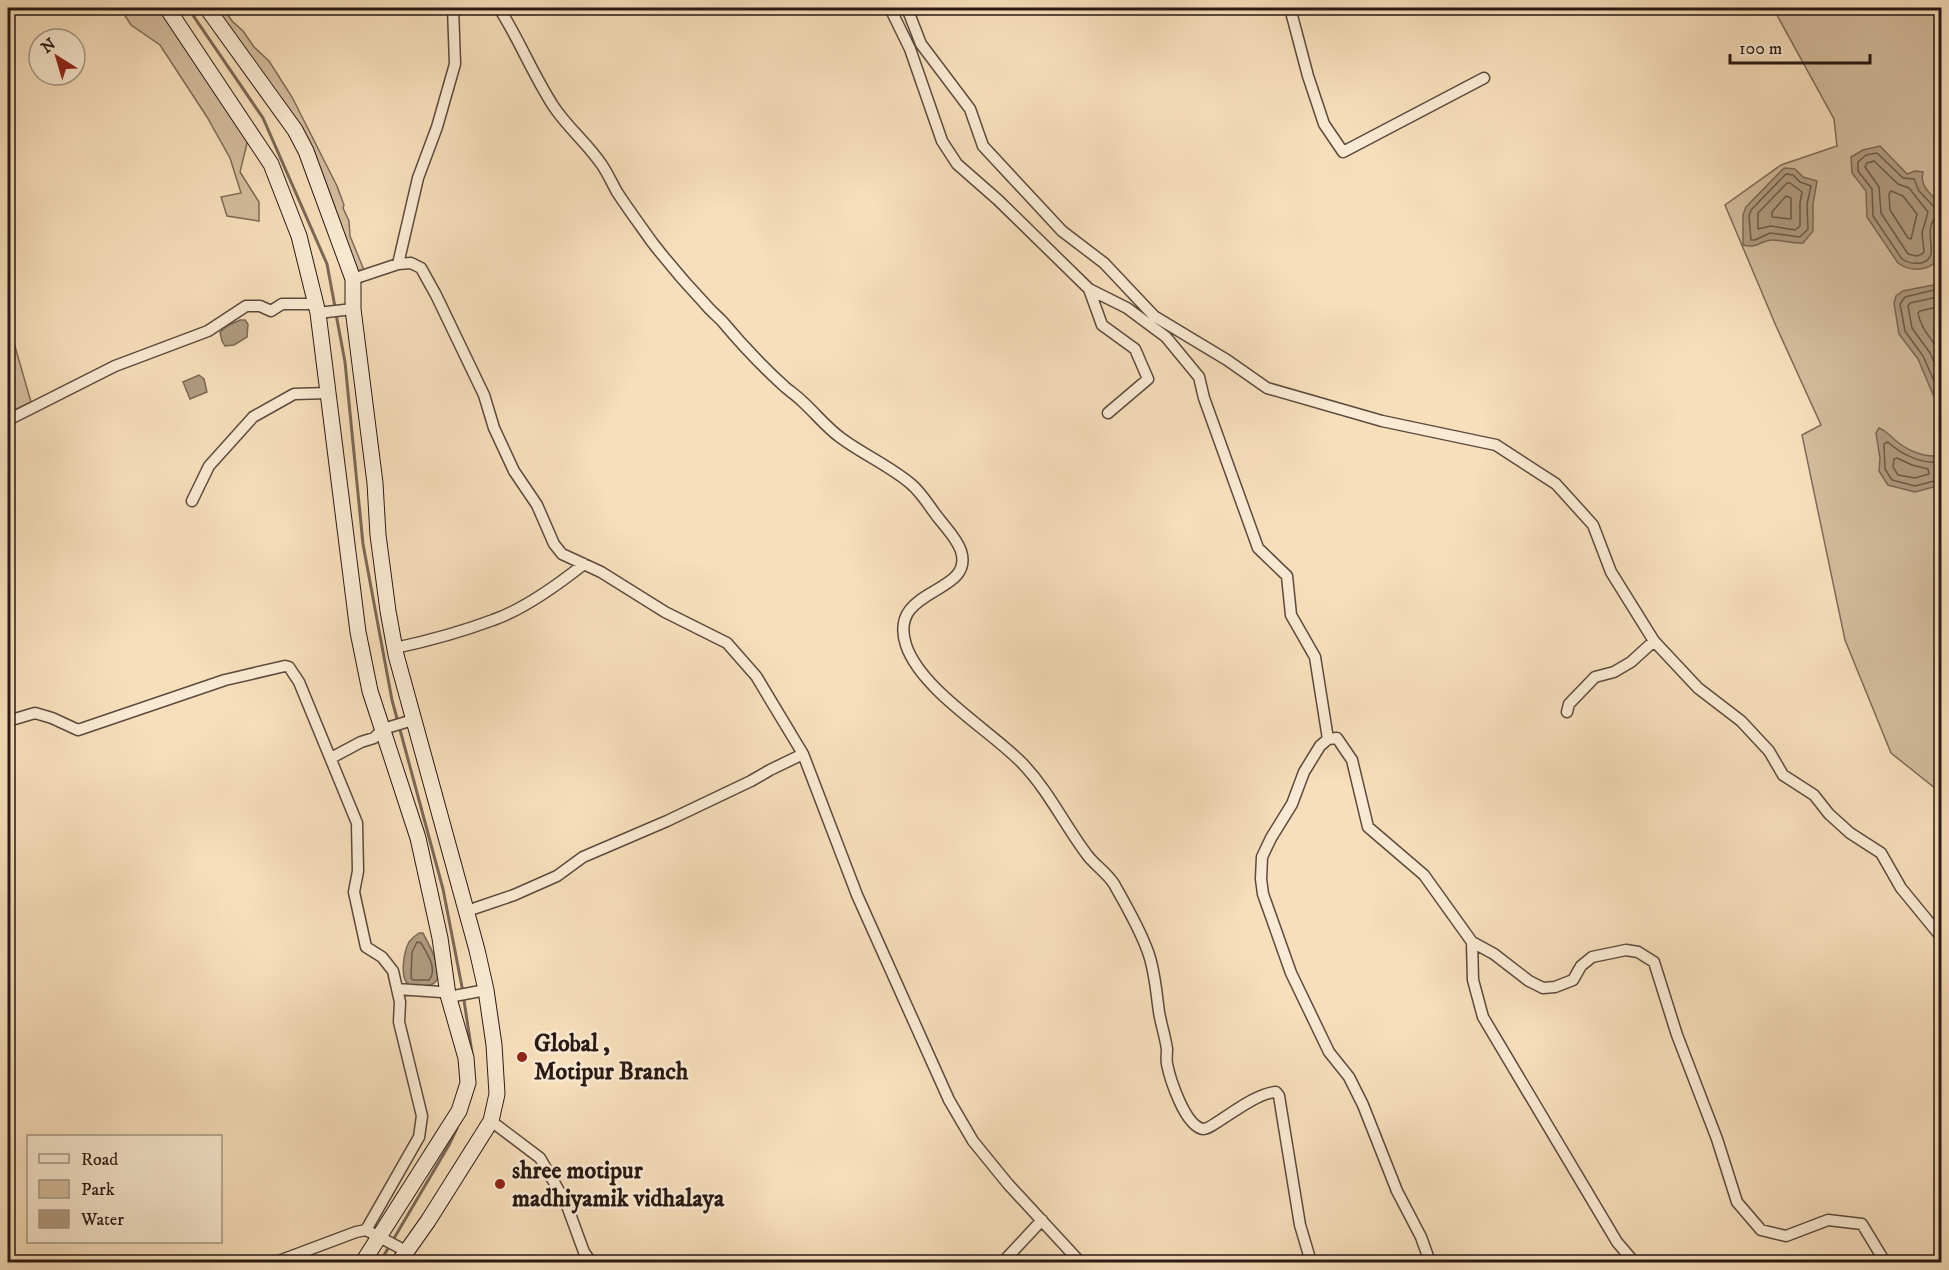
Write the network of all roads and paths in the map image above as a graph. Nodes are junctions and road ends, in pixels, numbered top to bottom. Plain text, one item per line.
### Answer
1 (167, 8) edge
2 (207, 8) edge
3 (453, 8) edge
4 (499, 8) edge
5 (890, 8) edge
6 (907, 8) edge
7 (1290, 8) edge
8 (1484, 78) dead end
9 (398, 264) junction
10 (353, 279) junction
11 (1089, 289) junction
12 (316, 309) junction
13 (353, 309) junction
14 (328, 393) junction
15 (1108, 413) dead end
16 (8, 420) edge
17 (192, 501) dead end
18 (584, 564) junction
19 (1654, 641) junction
20 (395, 648) junction
21 (1566, 712) dead end
22 (413, 720) junction
23 (8, 721) edge
24 (384, 729) junction
25 (1328, 739) junction
26 (803, 754) junction
27 (331, 758) junction
28 (467, 911) junction
29 (1941, 938) edge
30 (1472, 942) junction
31 (398, 989) junction
32 (480, 991) junction
33 (451, 995) junction
34 (490, 1121) junction
35 (1042, 1220) junction
36 (366, 1230) junction
37 (383, 1239) junction
38 (401, 1254) edge
39 (276, 1263) edge
40 (363, 1263) edge
41 (591, 1263) edge
42 (1003, 1263) edge
43 (1080, 1263) edge
44 (1311, 1263) edge
45 (1430, 1263) edge
46 (1634, 1263) edge
47 (1885, 1263) edge

1 - 12 main road
2 - 10 main road
3 - 9 street
4 - 44 street
5 - 11 street
6 - 19 street
7 - 8 street
9 - 10 street
9 - 18 street
10 - 13 main road
11 - 15 street
11 - 25 street
12 - 13 street
12 - 14 main road
12 - 16 street
13 - 20 main road
14 - 17 street
14 - 24 main road
18 - 20 street
18 - 26 street
19 - 21 street
19 - 29 street
20 - 22 main road
22 - 24 street
22 - 28 main road
23 - 27 street
24 - 27 street
24 - 33 main road
25 - 30 street
25 - 45 street
26 - 28 street
26 - 35 street
27 - 31 street
28 - 32 main road
30 - 46 street
30 - 47 street
31 - 33 street
31 - 36 street
32 - 33 street
32 - 34 main road
33 - 37 main road
34 - 38 main road
34 - 41 street
35 - 42 street
35 - 43 street
36 - 37 street
36 - 39 street
37 - 38 street
37 - 40 main road

